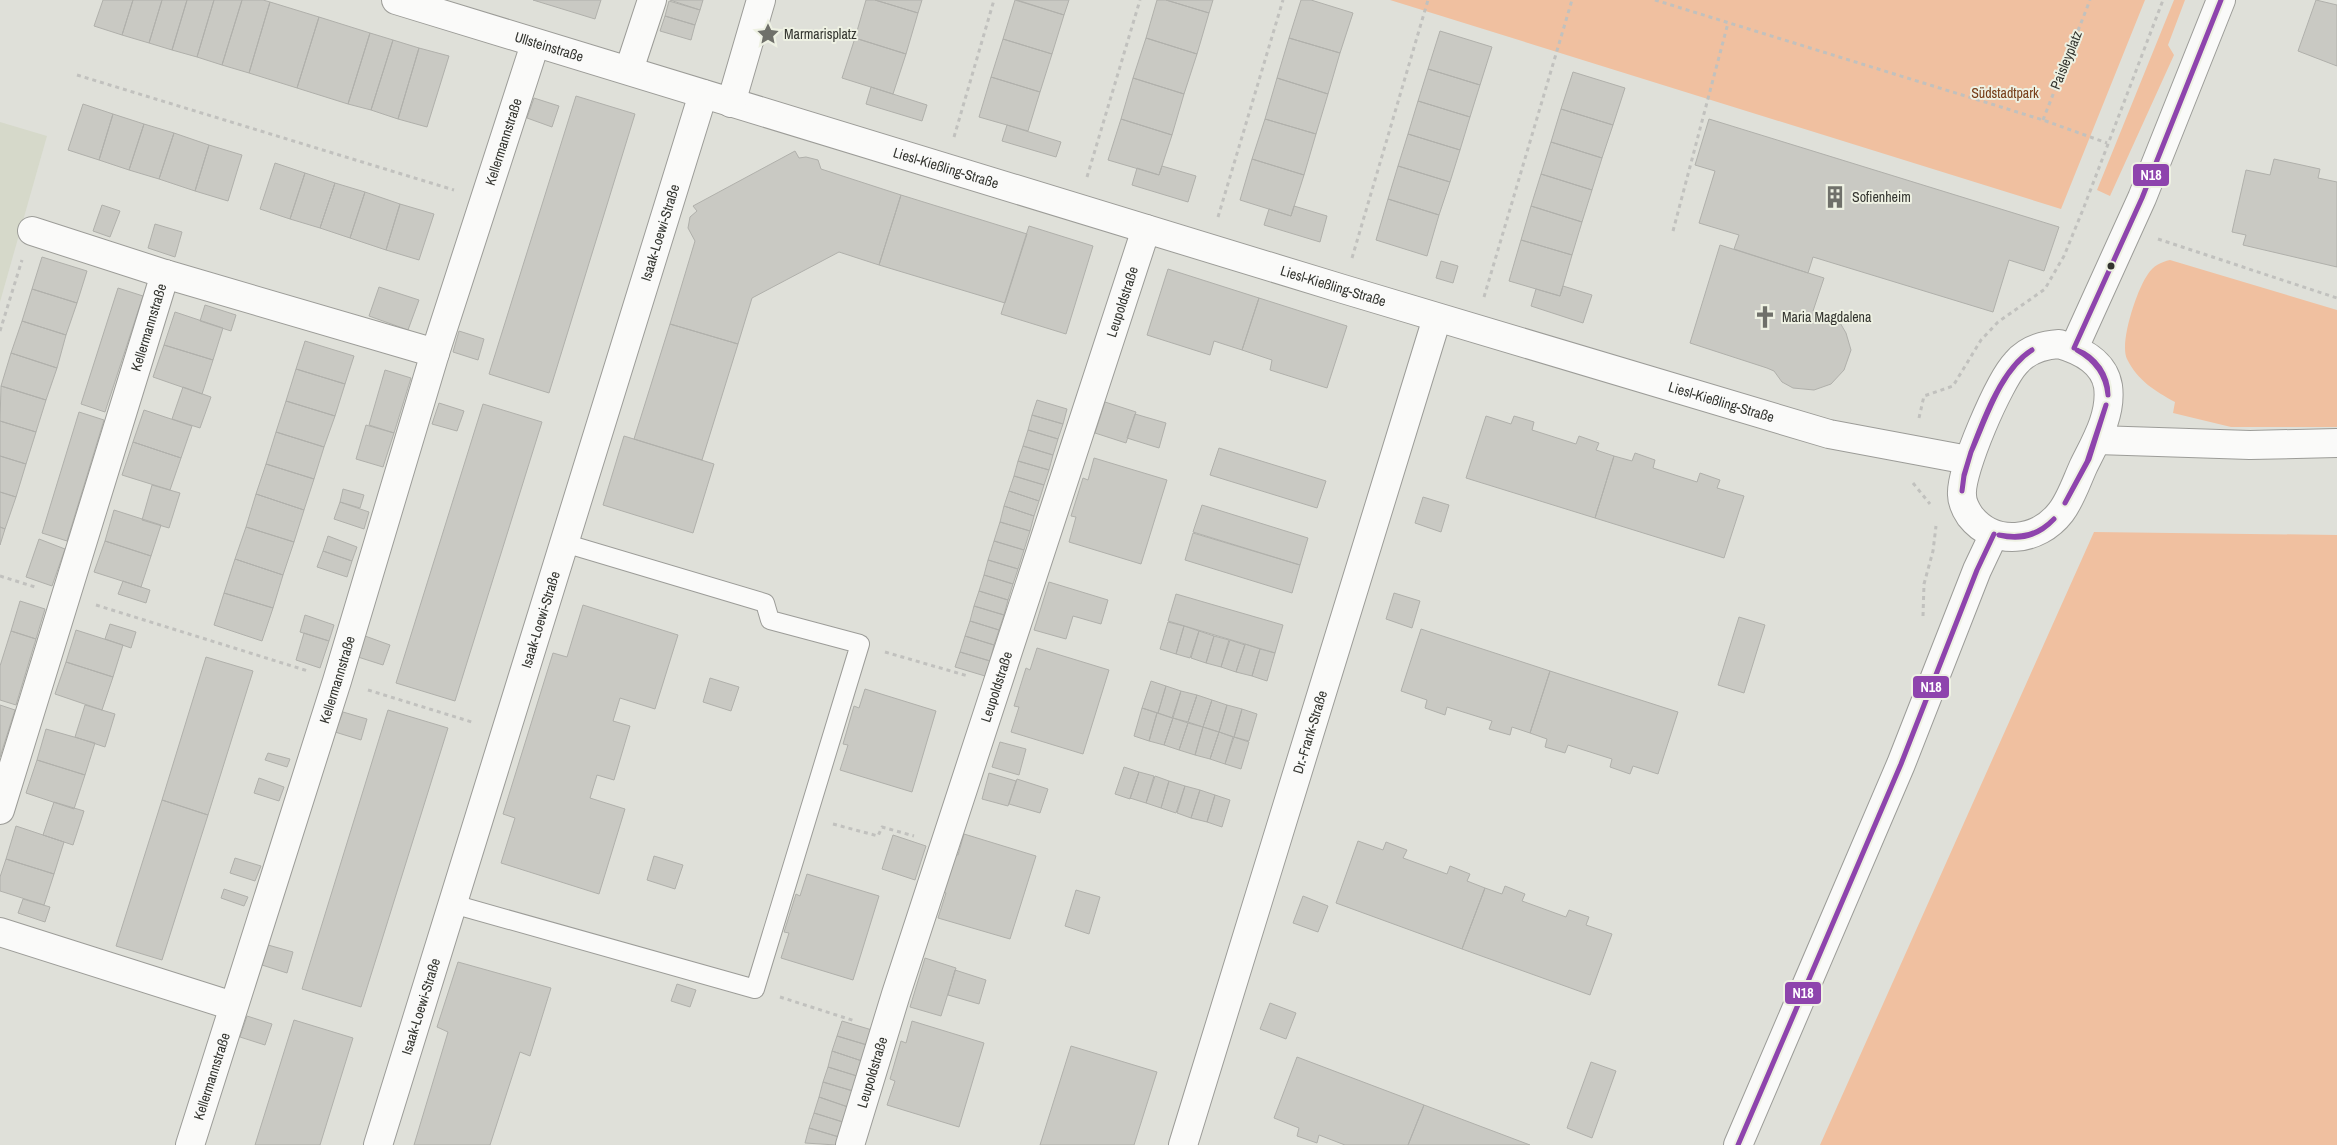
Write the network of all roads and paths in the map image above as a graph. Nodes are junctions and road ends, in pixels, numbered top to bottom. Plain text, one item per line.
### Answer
1 (396, 0) edge
2 (652, 0) edge
3 (761, 0) edge
4 (994, 0) edge
5 (1140, 0) edge
6 (1283, 0) edge
7 (1428, 0) edge
8 (1572, 0) edge
9 (1655, 0) edge
10 (2090, 0) edge
11 (2163, 0) edge
12 (2221, 0) edge
13 (1728, 22) junction
14 (534, 44) junction
15 (629, 70) junction
16 (77, 75) dead end
17 (703, 94) junction
18 (731, 103) junction
19 (2042, 120) junction
20 (2107, 143) junction
21 (945, 168) junction
22 (485, 199) junction
23 (1078, 209) junction
24 (1146, 229) junction
25 (32, 231) joint
26 (1673, 231) dead end
27 (2157, 239) dead end
28 (1208, 248) junction
29 (165, 274) junction
30 (1342, 289) junction
31 (2337, 298) edge
32 (1437, 318) junction
33 (1474, 329) junction
34 (0, 332) edge
35 (2074, 348) junction
36 (435, 353) junction
37 (2097, 440) junction
38 (2337, 443) edge
39 (1912, 449) junction
40 (1968, 460) junction
41 (1932, 506) dead end
42 (1935, 522) dead end
43 (1994, 534) junction
44 (564, 543) junction
45 (1933, 551) dead end
46 (0, 576) edge
47 (65, 596) junction
48 (860, 644) junction
49 (337, 681) junction
50 (997, 684) junction
51 (506, 732) junction
52 (0, 810) edge
53 (808, 817) junction
54 (944, 846) junction
55 (453, 904) junction
56 (0, 932) edge
57 (755, 989) junction
58 (234, 1006) junction
59 (884, 1030) junction
60 (190, 1145) edge
61 (378, 1145) edge
62 (850, 1145) edge
63 (1183, 1145) edge
64 (1738, 1145) edge

1 - 14 street, Ullsteinstraße
2 - 15 street
3 - 18 street
4 - 21 path
5 - 23 path
6 - 28 path
7 - 30 path
8 - 33 path
9 - 13 path
10 - 19 path, Paisleyplatz
11 - 20 path
12 - 35 street
13 - 19 path
13 - 26 path
14 - 15 street, Ullsteinstraße
14 - 22 street, Kellermannstraße
15 - 17 street, Ullsteinstraße
16 - 22 path
17 - 18 street, Liesl-Kießling-Straße
17 - 44 street, Isaak-Loewi-Straße
18 - 21 street, Liesl-Kießling-Straße
19 - 20 path
20 - 39 path
21 - 23 street, Liesl-Kießling-Straße
22 - 36 street, Kellermannstraße
23 - 24 street, Liesl-Kießling-Straße
24 - 28 street, Liesl-Kießling-Straße
24 - 50 street, Leupoldstraße
25 - 29 street, Kellermannstraße
25 - 34 path
27 - 31 path
28 - 30 street, Liesl-Kießling-Straße
29 - 36 street, Kellermannstraße
29 - 47 street, Kellermannstraße
30 - 32 street, Liesl-Kießling-Straße
32 - 33 street, Liesl-Kießling-Straße
32 - 63 street, Dr.-Frank-Straße
33 - 39 street, Liesl-Kießling-Straße
35 - 37 street
35 - 40 street
36 - 49 street, Kellermannstraße
37 - 38 street
37 - 43 street
39 - 40 street, Liesl-Kießling-Straße
39 - 41 path
40 - 43 street
42 - 45 path
43 - 64 street
44 - 48 lane
44 - 51 street, Isaak-Loewi-Straße
46 - 47 path
47 - 49 path
47 - 52 street, Kellermannstraße
48 - 50 path
48 - 53 lane
49 - 51 path
49 - 58 street, Kellermannstraße
50 - 54 street, Leupoldstraße
51 - 55 street, Isaak-Loewi-Straße
53 - 54 path
53 - 57 lane
54 - 59 street, Leupoldstraße
55 - 57 lane
55 - 61 street, Isaak-Loewi-Straße
56 - 58 street
57 - 59 path
58 - 60 street, Kellermannstraße
59 - 62 street, Leupoldstraße

